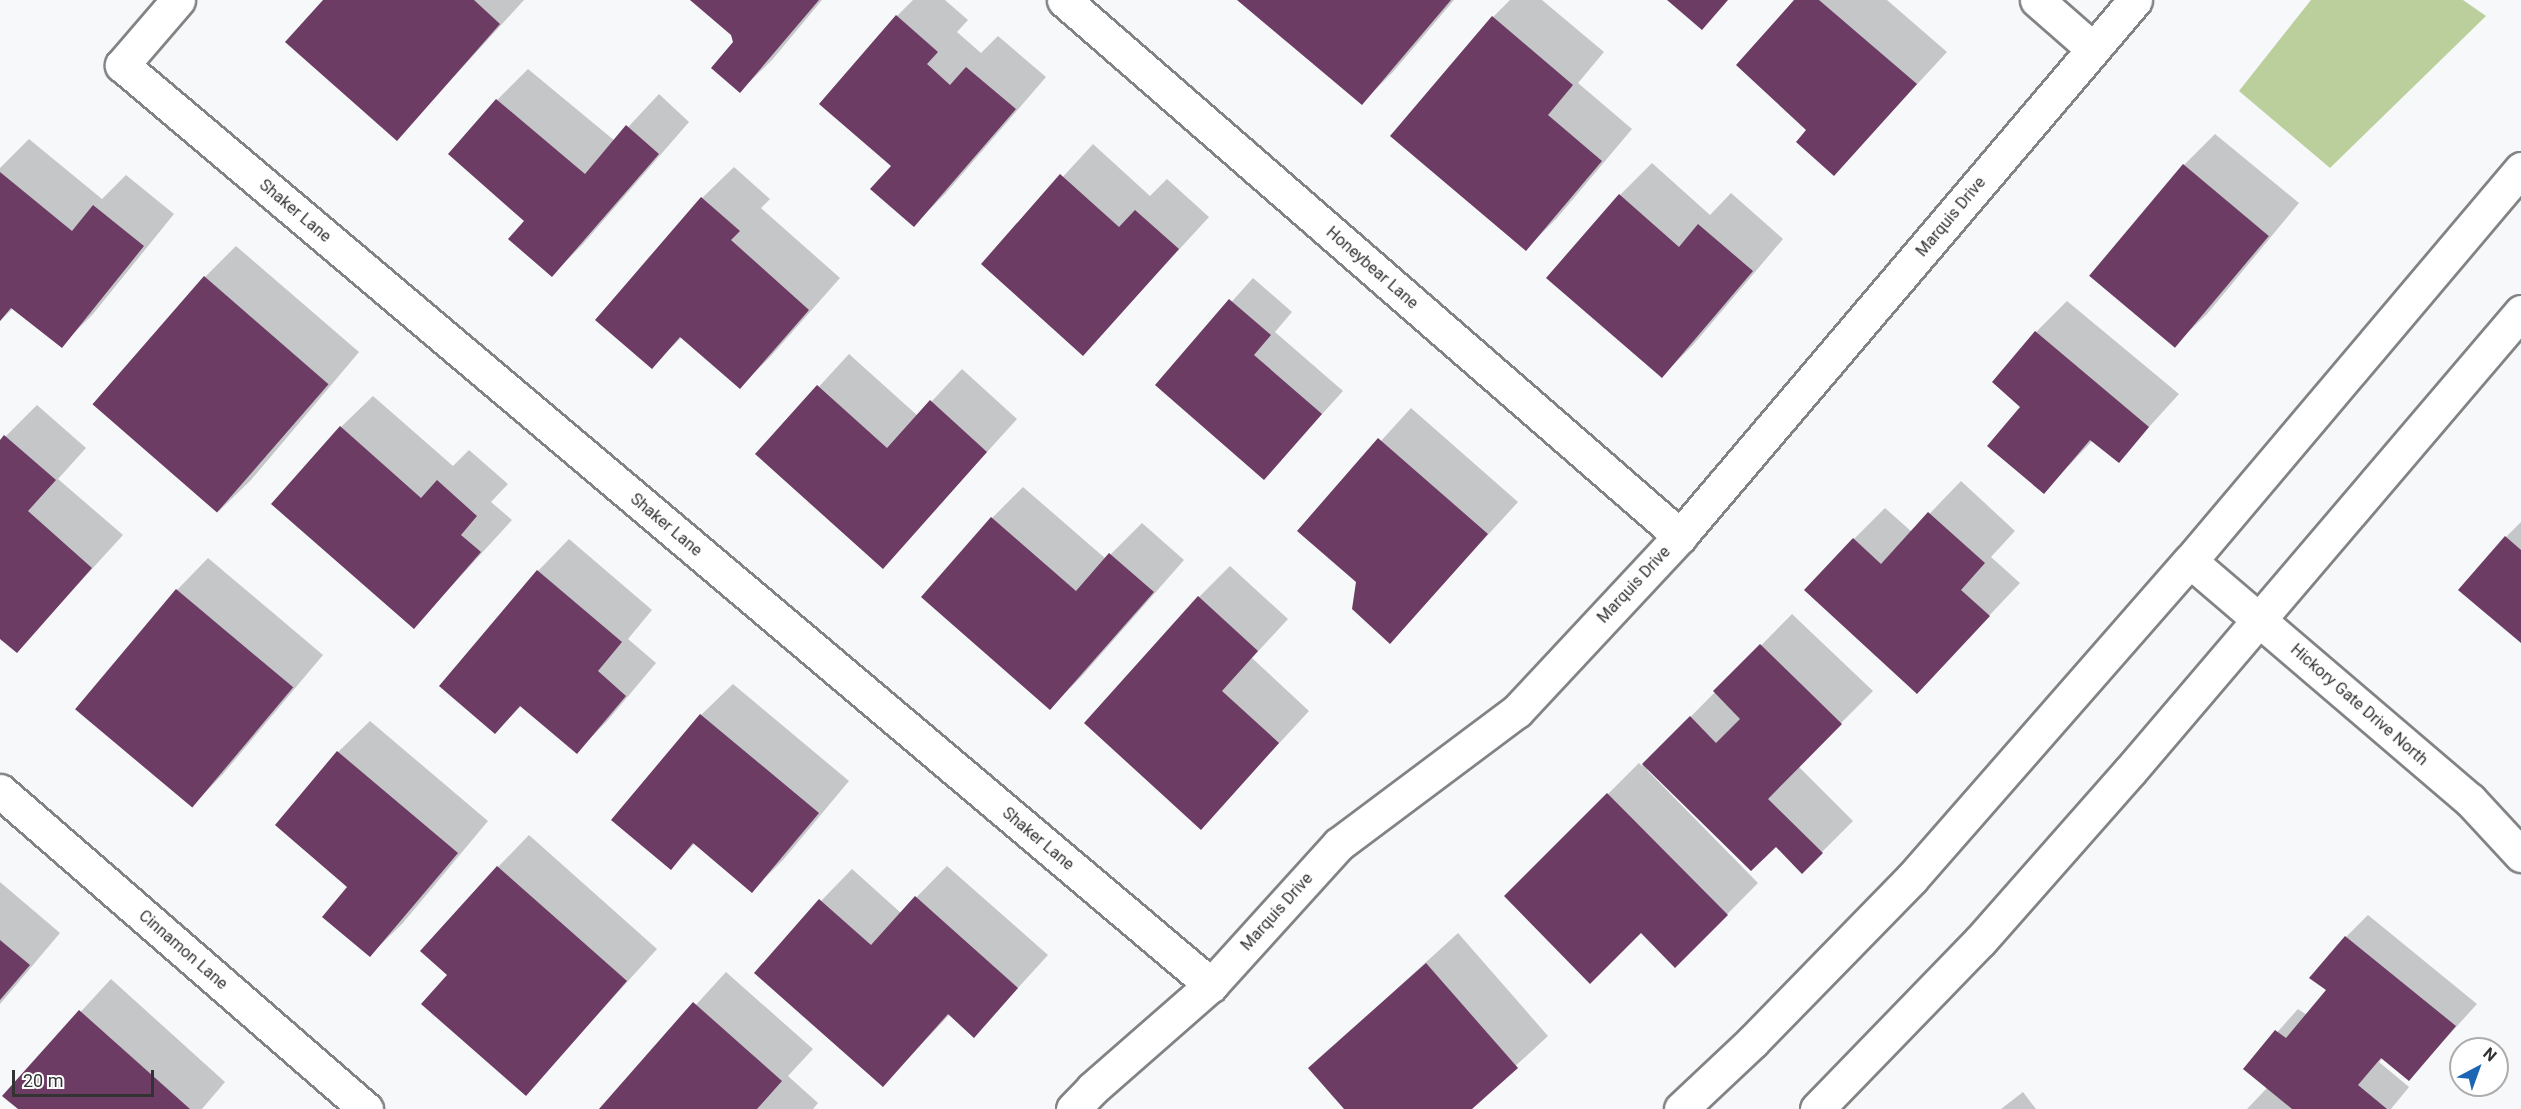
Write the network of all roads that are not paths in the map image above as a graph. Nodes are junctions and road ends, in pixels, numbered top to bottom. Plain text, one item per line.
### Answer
1 (178, 0) edge
2 (1064, 0) edge
3 (2037, 0) edge
4 (2135, 0) edge
5 (2093, 49) junction
6 (2521, 169) edge
7 (2521, 312) edge
8 (1680, 537) junction
9 (2190, 561) junction
10 (2260, 620) junction
11 (0, 791) edge
12 (2521, 855) edge
13 (1211, 985) junction
14 (366, 1109) edge
15 (1073, 1109) edge
16 (1681, 1109) edge
17 (1817, 1109) edge

1 - 13 street, Shaker Lane
2 - 8 street, Honeybear Lane
3 - 5 street
4 - 5 street, Marquis Drive
5 - 8 street, Marquis Drive
6 - 9 street
7 - 10 street
8 - 13 street, Marquis Drive
9 - 10 street, Hickory Gate Drive North
9 - 16 street
10 - 12 street, Hickory Gate Drive North
10 - 17 street
11 - 14 street, Cinnamon Lane
13 - 15 street, Marquis Drive

